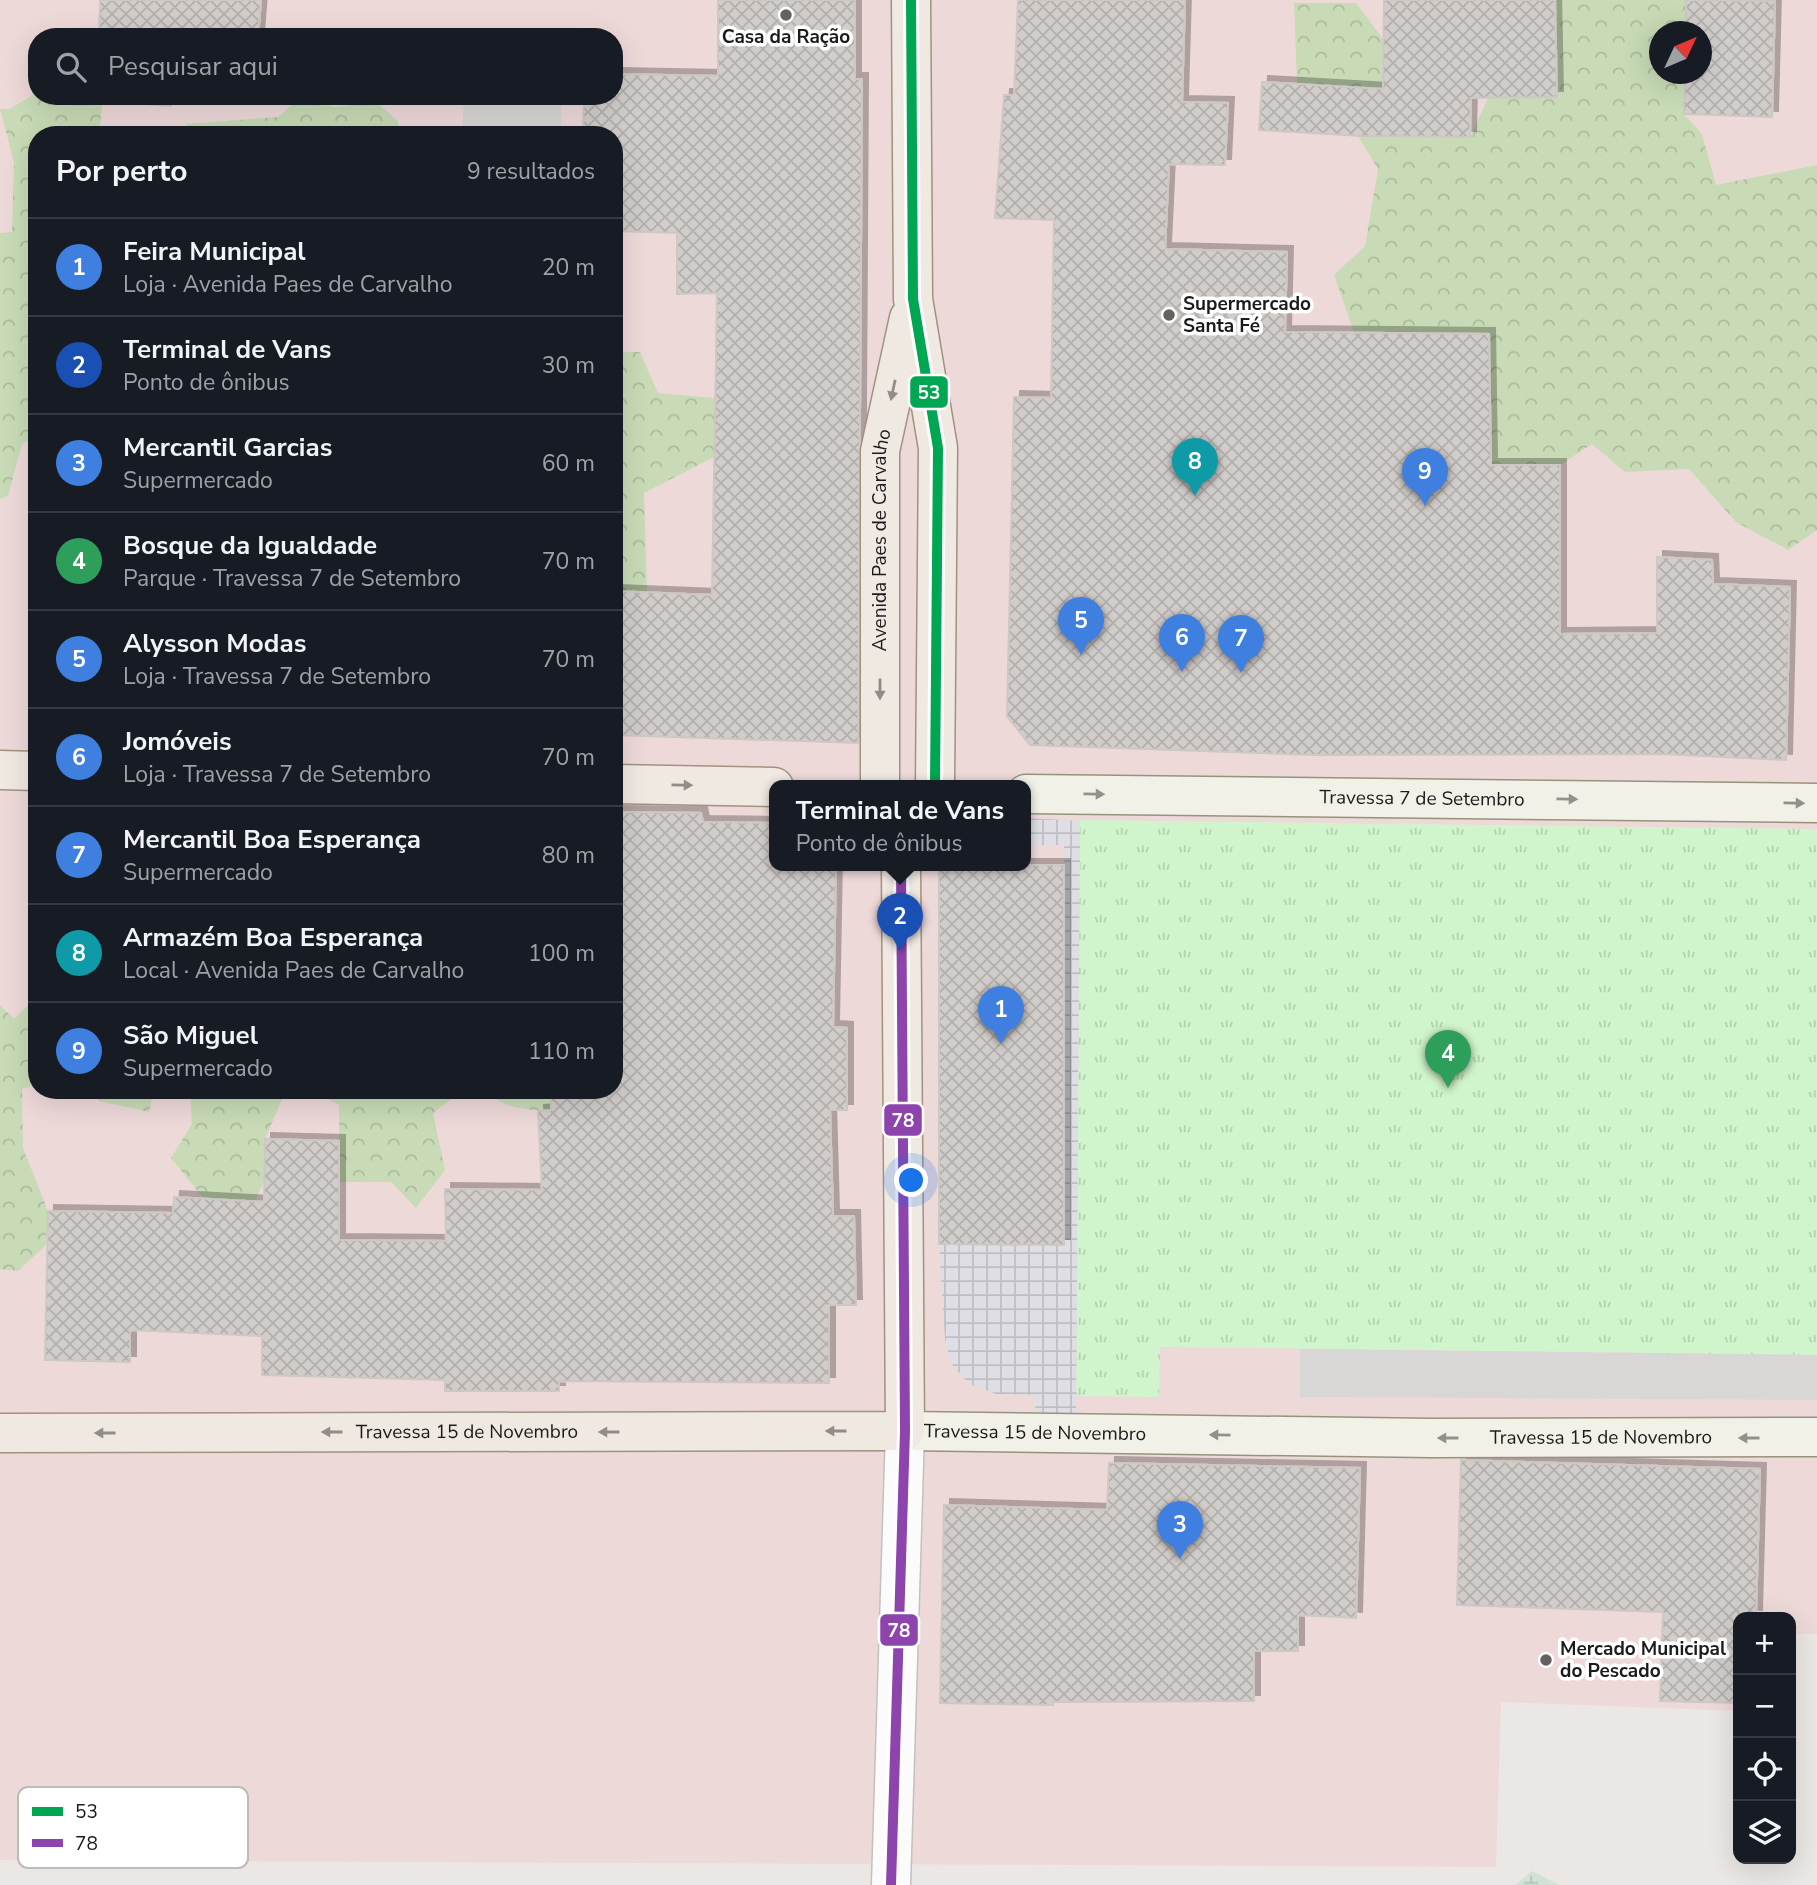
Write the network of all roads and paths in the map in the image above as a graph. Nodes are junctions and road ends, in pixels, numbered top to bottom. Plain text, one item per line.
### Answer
1 (911, 0) edge
2 (913, 299) junction
3 (0, 770) edge
4 (28, 771) edge
5 (880, 780) edge
6 (935, 780) edge
7 (623, 784) edge
8 (769, 788) edge
9 (1031, 794) edge
10 (1817, 803) edge
11 (903, 871) edge
12 (905, 1431) junction
13 (0, 1433) edge
14 (1817, 1437) edge
15 (891, 1885) edge

1 - 2 main road, Avenida Paes de Carvalho
2 -> 5 main road, Avenida Paes de Carvalho
2 - 6 main road, Avenida Paes de Carvalho
3 - 4 main road
7 -> 8 main road
9 -> 10 street, Travessa 7 de Setembro
11 - 12 main road
12 -> 13 main road, Travessa 15 de Novembro
14 -> 12 street, Travessa 15 de Novembro
12 - 15 street

